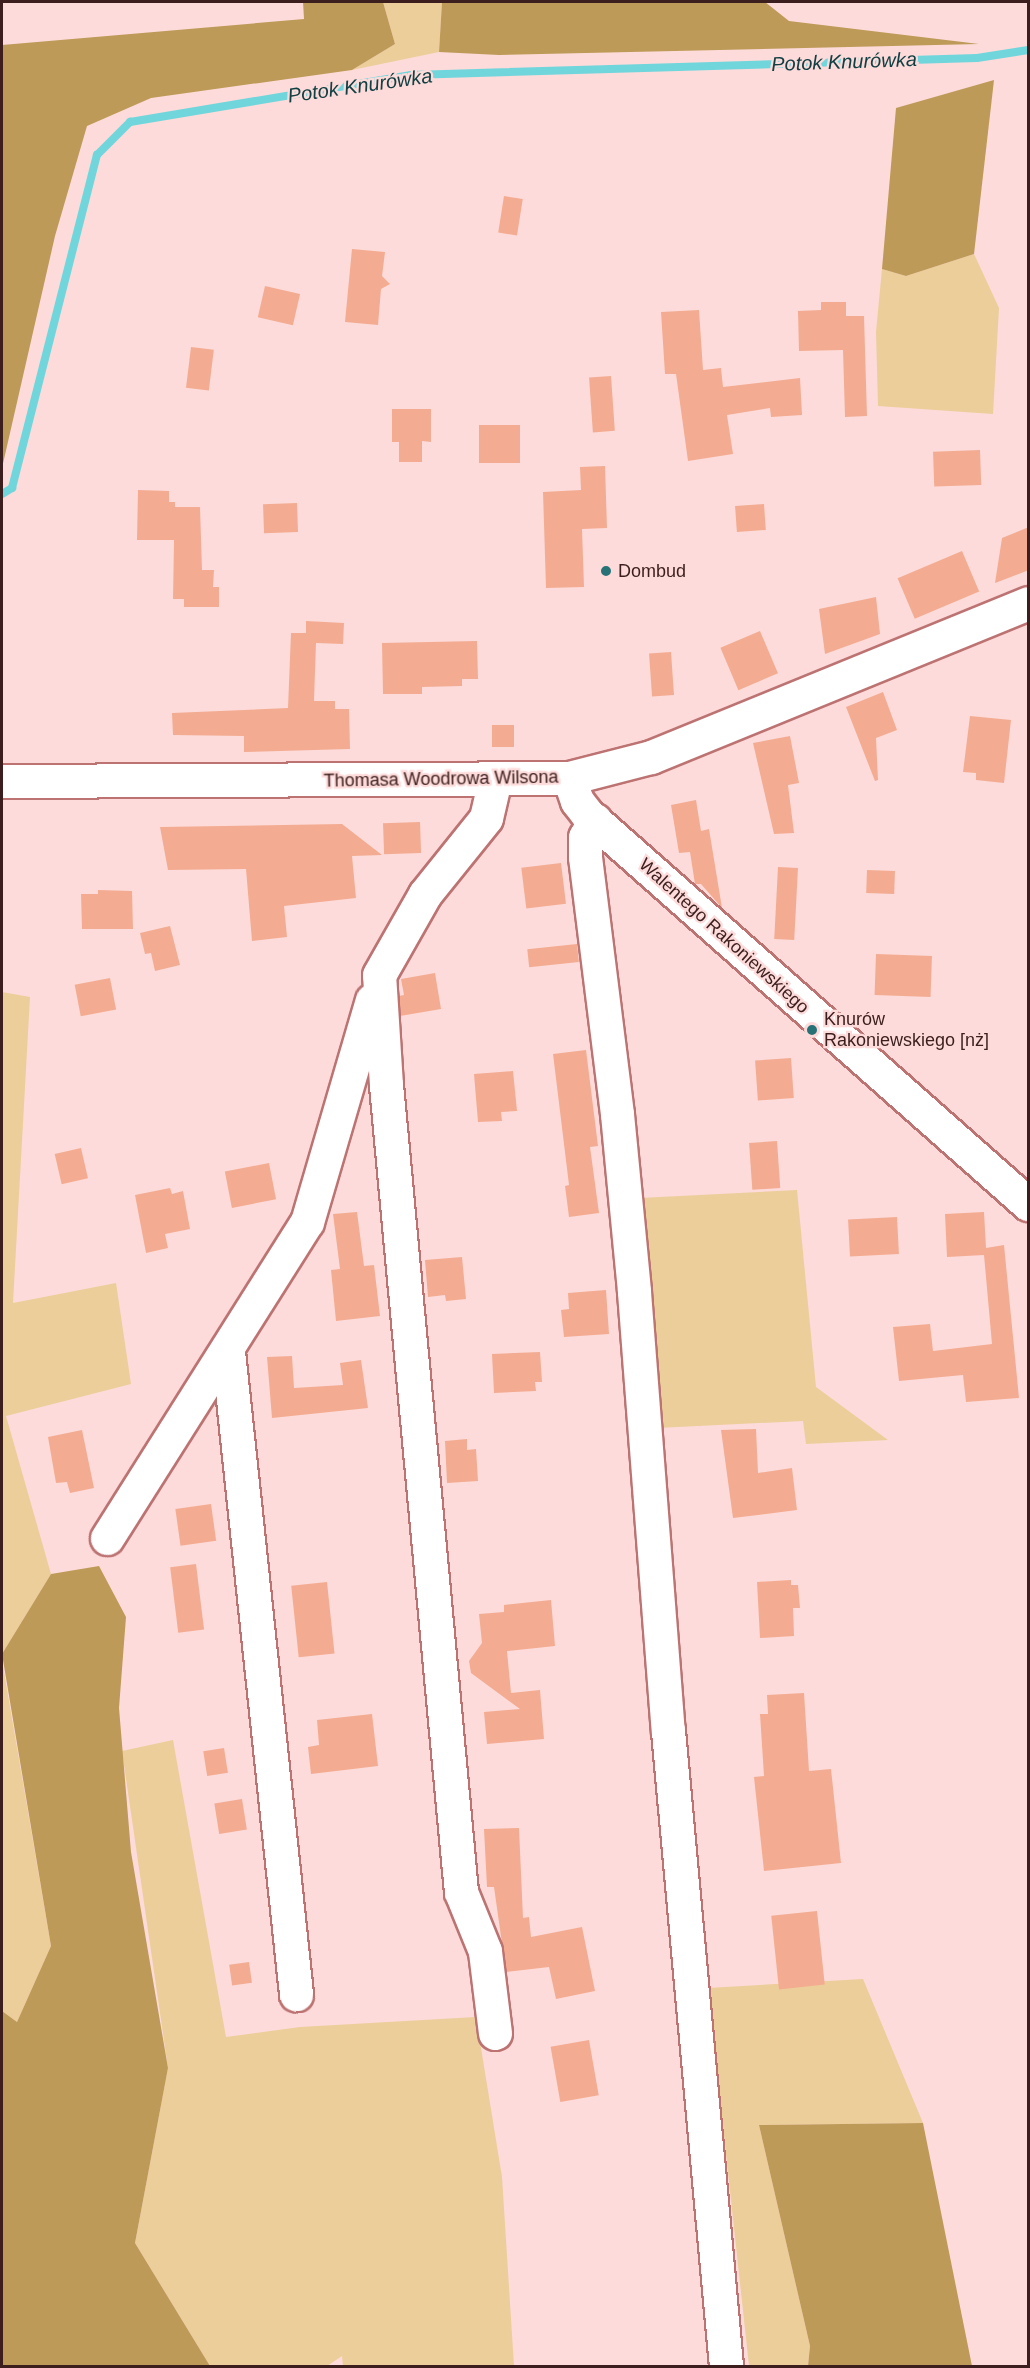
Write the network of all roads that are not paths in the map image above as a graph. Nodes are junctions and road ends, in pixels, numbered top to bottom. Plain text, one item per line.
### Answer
1 (1029, 603) edge
2 (569, 778) junction
3 (495, 780) junction
4 (2, 781) edge
5 (594, 820) junction
6 (379, 975) junction
7 (1029, 1204) edge
8 (228, 1352) junction
9 (107, 1538) dead end
10 (296, 1994) dead end
11 (495, 2033) dead end
12 (726, 2367) edge

1 - 2 street, Thomasa Woodrowa Wilsona
2 - 3 street, Thomasa Woodrowa Wilsona
2 - 5 street, Walentego Rakoniewskiego
3 - 4 street, Thomasa Woodrowa Wilsona
3 - 6 street
5 - 7 street, Walentego Rakoniewskiego
5 - 12 street
6 - 8 street
6 - 11 street
8 - 9 street
8 - 10 street

